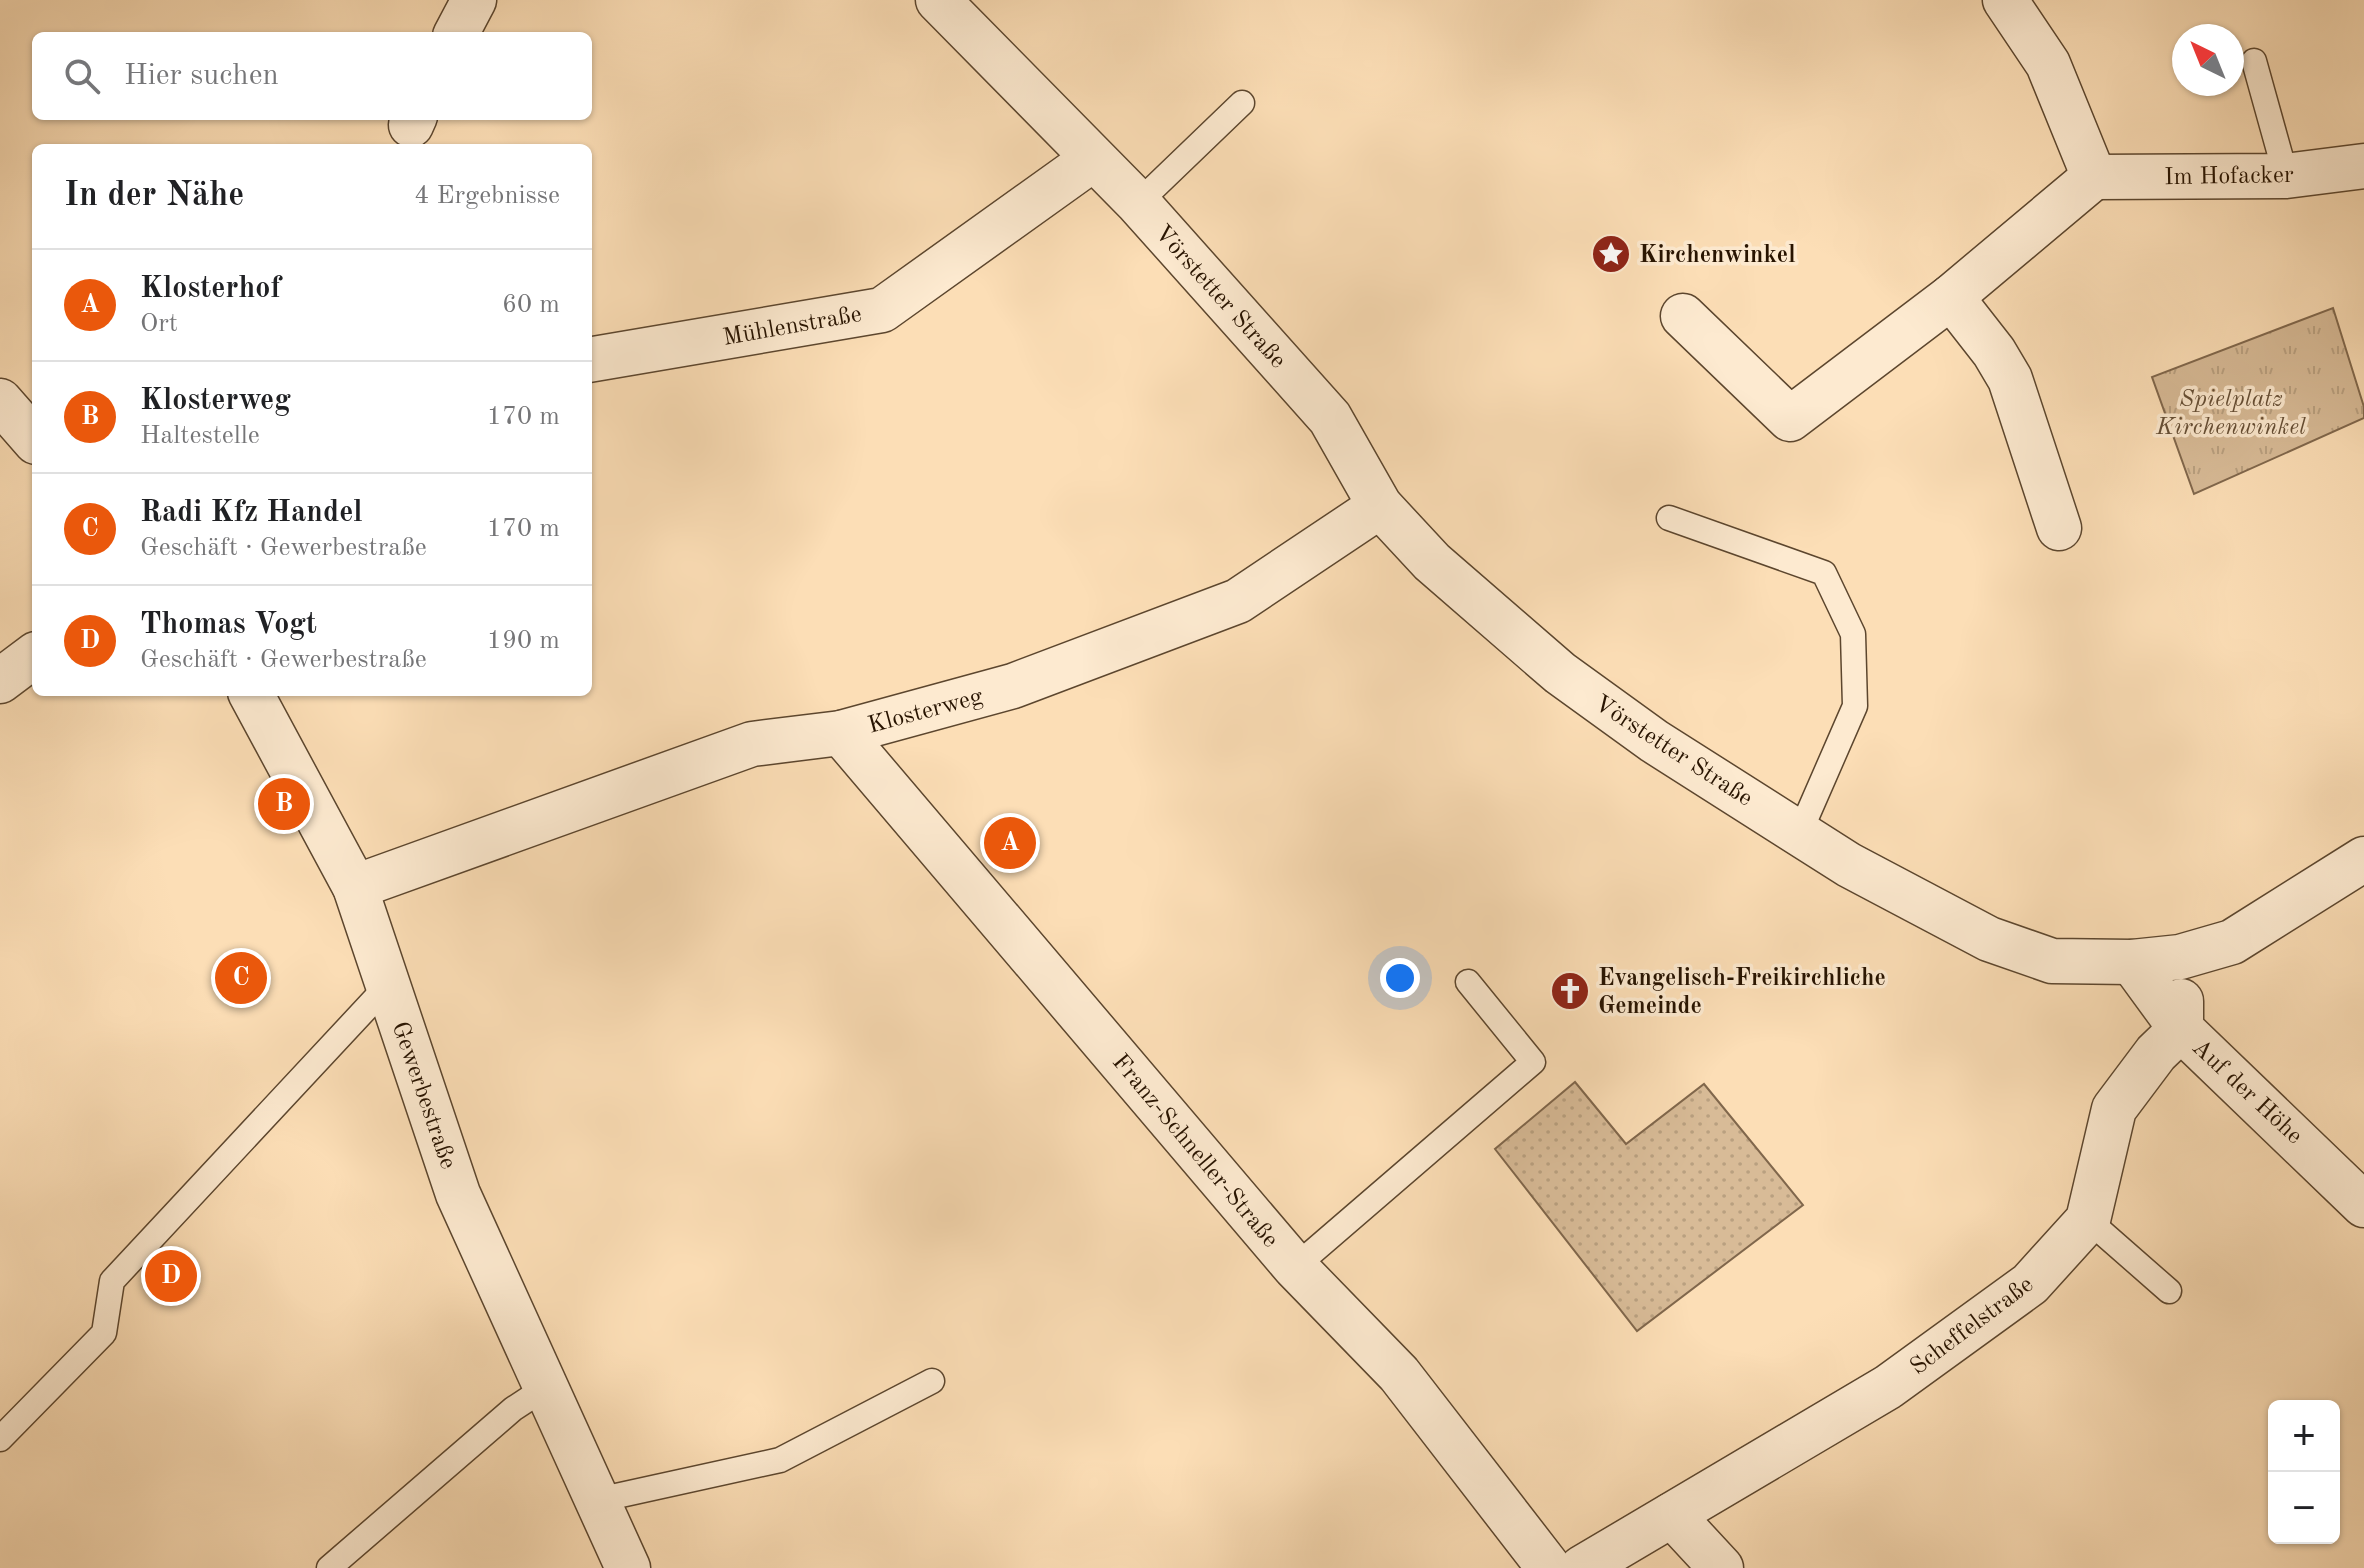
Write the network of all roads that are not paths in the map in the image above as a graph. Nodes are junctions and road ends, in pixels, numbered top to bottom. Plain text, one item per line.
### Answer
1 (474, 0) edge
2 (938, 0) edge
3 (2005, 0) edge
4 (457, 32) edge
5 (2254, 61) dead end
6 (1242, 103) dead end
7 (1093, 159) junction
8 (2364, 166) edge
9 (2286, 176) junction
10 (2094, 177) junction
11 (1138, 203) junction
12 (1951, 297) junction
13 (1683, 316) dead end
14 (592, 359) edge
15 (0, 401) edge
16 (32, 437) edge
17 (1380, 506) junction
18 (1669, 518) dead end
19 (2059, 528) dead end
20 (32, 657) edge
21 (0, 681) edge
22 (252, 696) edge
23 (841, 733) junction
24 (1800, 832) junction
25 (2364, 859) edge
26 (355, 887) junction
27 (2180, 957) junction
28 (2132, 962) junction
29 (1468, 982) dead end
30 (388, 985) junction
31 (2181, 1029) junction
32 (2364, 1205) edge
33 (2088, 1220) junction
34 (1295, 1267) junction
35 (2169, 1291) dead end
36 (932, 1381) dead end
37 (545, 1388) junction
38 (0, 1439) edge
39 (598, 1500) junction
40 (1672, 1515) junction
41 (329, 1568) edge
42 (628, 1568) edge
43 (1549, 1568) edge
44 (1582, 1568) edge
45 (1721, 1568) edge

1 - 4 street
2 - 7 street, Vörstetter Straße
3 - 10 street
5 - 9 lane
6 - 11 lane, Vörstetter Straße
7 - 11 street, Vörstetter Straße
7 - 14 street, Mühlenstraße
8 - 9 street, Im Hofacker
9 - 10 street, Im Hofacker
10 - 12 street
11 - 17 street, Vörstetter Straße
12 - 13 street
12 - 19 street
15 - 16 street
17 - 23 street, Klosterweg
17 - 24 street, Vörstetter Straße
18 - 24 lane
20 - 21 street
22 - 26 street, Gewerbestraße
23 - 26 street, Klosterweg
23 - 34 street, Franz-Schneller-Straße
24 - 28 street, Vörstetter Straße
25 - 27 street, Vörstetter Straße
26 - 30 street, Gewerbestraße
27 - 28 street, Vörstetter Straße
27 - 31 street, Auf der Höhe
28 - 31 street
29 - 34 lane
30 - 37 street, Gewerbestraße
30 - 38 lane
31 - 32 street, Auf der Höhe
31 - 33 street, Scheffelstraße
33 - 35 lane
33 - 40 street, Scheffelstraße
34 - 43 street, Franz-Schneller-Straße
36 - 39 lane
37 - 39 street, Gewerbestraße
37 - 41 lane
39 - 42 street, Gewerbestraße
40 - 44 street, Scheffelstraße
40 - 45 street

